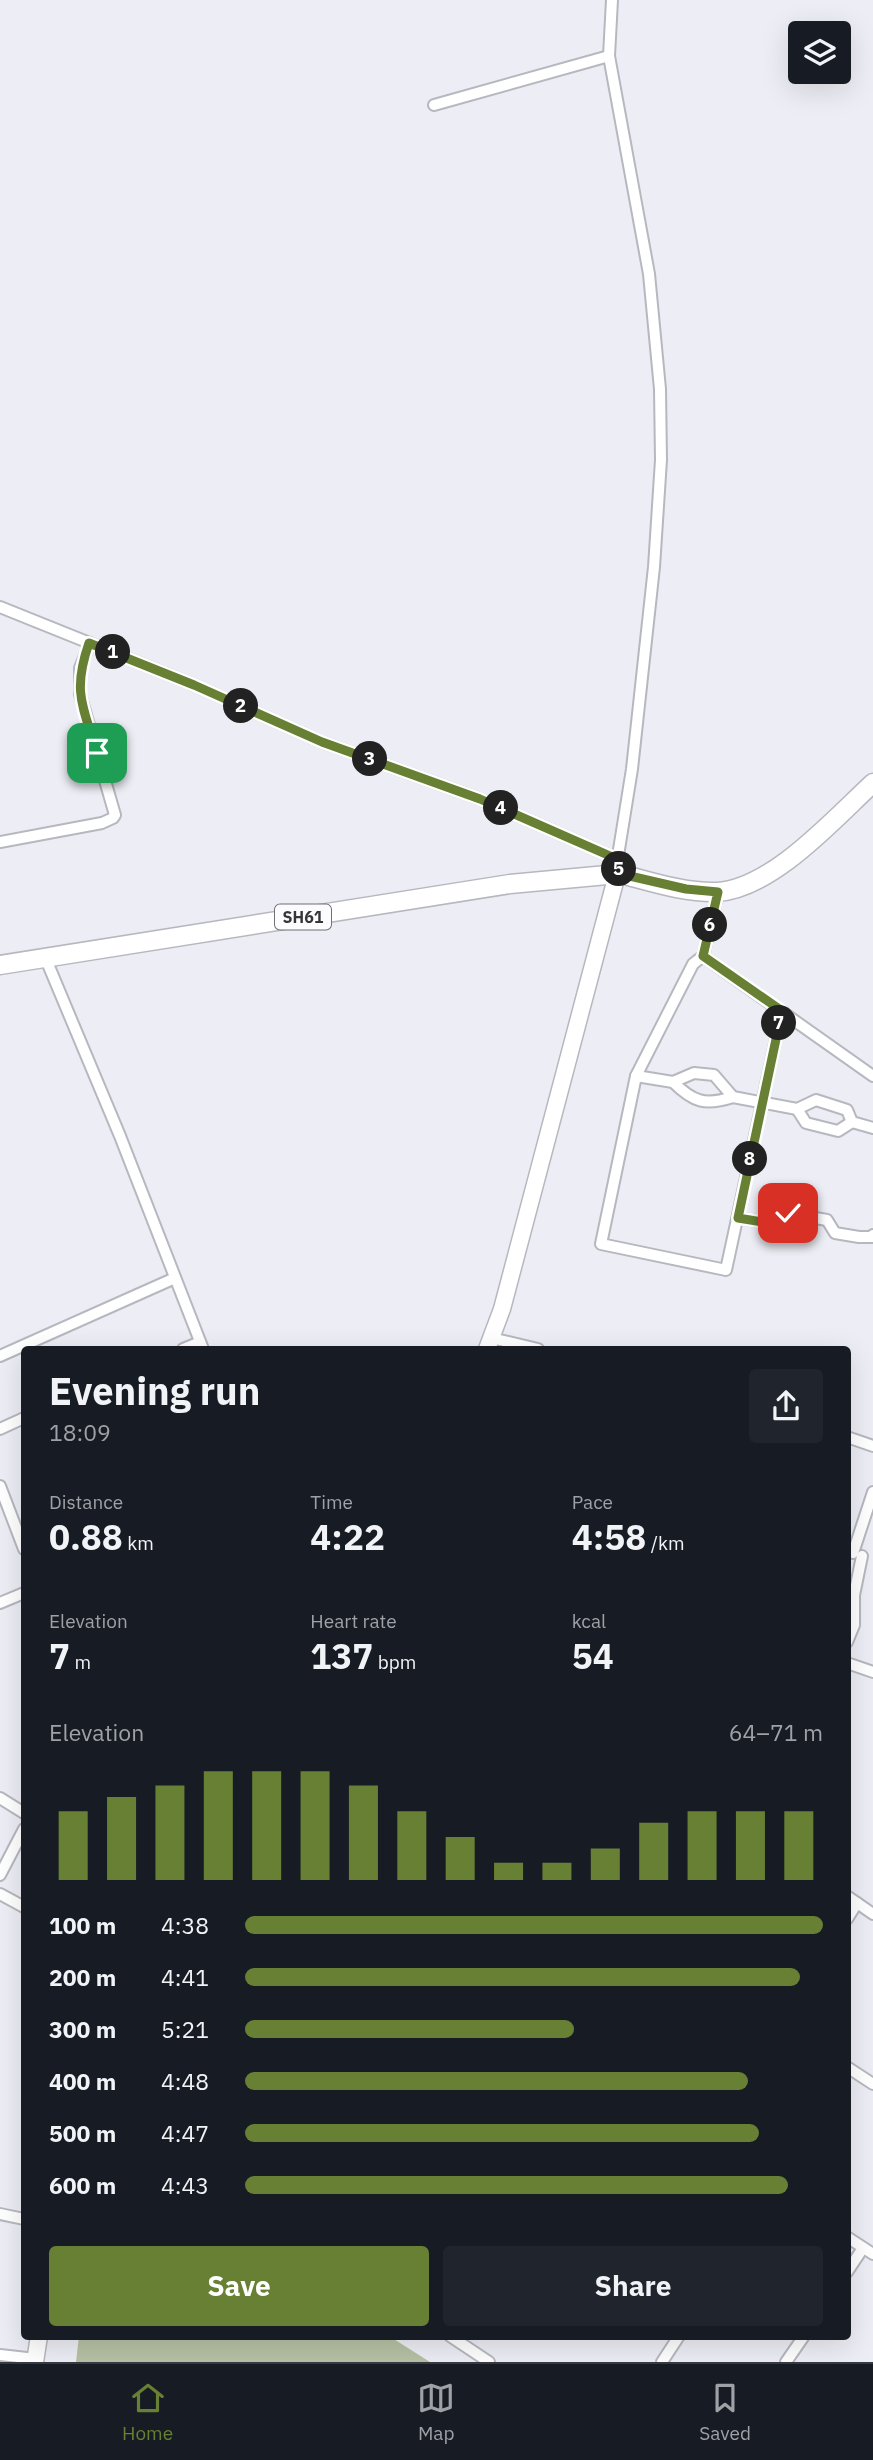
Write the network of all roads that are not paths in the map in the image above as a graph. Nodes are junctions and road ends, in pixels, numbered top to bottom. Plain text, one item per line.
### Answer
1 (612, 0) edge
2 (609, 56) junction
3 (435, 105) dead end
4 (0, 607) edge
5 (89, 643) junction
6 (873, 783) edge
7 (0, 842) edge
8 (615, 871) junction
9 (718, 892) junction
10 (703, 956) junction
11 (45, 957) junction
12 (0, 965) edge
13 (782, 1011) junction
14 (636, 1076) junction
15 (873, 1076) edge
16 (673, 1082) junction
17 (733, 1097) junction
18 (762, 1101) junction
19 (797, 1109) junction
20 (852, 1122) junction
21 (873, 1128) edge
22 (738, 1218) junction
23 (873, 1235) edge
24 (175, 1278) junction
25 (489, 1343) edge
26 (22, 1346) edge
27 (202, 1346) edge
28 (514, 1346) edge
29 (21, 1347) edge
30 (0, 1356) edge
31 (21, 1419) edge
32 (0, 1429) edge
33 (851, 1439) edge
34 (873, 1447) edge
35 (0, 1486) edge
36 (872, 1498) edge
37 (21, 1541) edge
38 (854, 1554) edge
39 (873, 1560) edge
40 (21, 1593) edge
41 (0, 1603) edge
42 (851, 1632) edge
43 (851, 1665) edge
44 (873, 1672) edge
45 (0, 1798) edge
46 (21, 1811) edge
47 (21, 1834) edge
48 (4, 1861) edge
49 (0, 1875) edge
50 (0, 1894) edge
51 (852, 1900) edge
52 (21, 1905) edge
53 (873, 1914) edge
54 (851, 2070) edge
55 (873, 2084) edge
56 (0, 2214) edge
57 (21, 2218) edge
58 (851, 2240) edge
59 (868, 2251) edge
60 (851, 2268) edge
61 (39, 2340) edge
62 (456, 2340) edge
63 (676, 2340) edge
64 (801, 2340) edge
65 (0, 2356) edge
66 (36, 2361) edge
67 (489, 2362) edge
68 (662, 2362) edge
69 (786, 2362) edge

1 - 2 street
2 - 3 street
2 - 8 street
4 - 5 street
5 - 7 street
5 - 8 street
6 - 9 main road, SH61
8 - 9 main road, SH61
8 - 11 main road, SH61
8 - 25 street
9 - 10 street
10 - 13 street
10 - 14 street
11 - 12 main road, SH61
11 - 24 street
13 - 15 street
13 - 18 street
14 - 16 street
14 - 22 street
16 - 17 street
16 - 17 street
17 - 18 street
18 - 19 street
18 - 22 street
19 - 20 street
19 - 20 street
20 - 21 street
22 - 23 street
24 - 26 street
24 - 27 street
25 - 28 street
29 - 30 street
31 - 32 street
33 - 34 street
35 - 37 street
36 - 38 street
38 - 39 street
38 - 42 street
40 - 41 street
43 - 44 street
45 - 46 street
47 - 48 street
48 - 49 street
50 - 52 street
51 - 53 street
54 - 55 street
56 - 57 street
58 - 59 street
59 - 60 street
61 - 66 street
62 - 67 street
63 - 68 street
64 - 69 street
65 - 66 street

